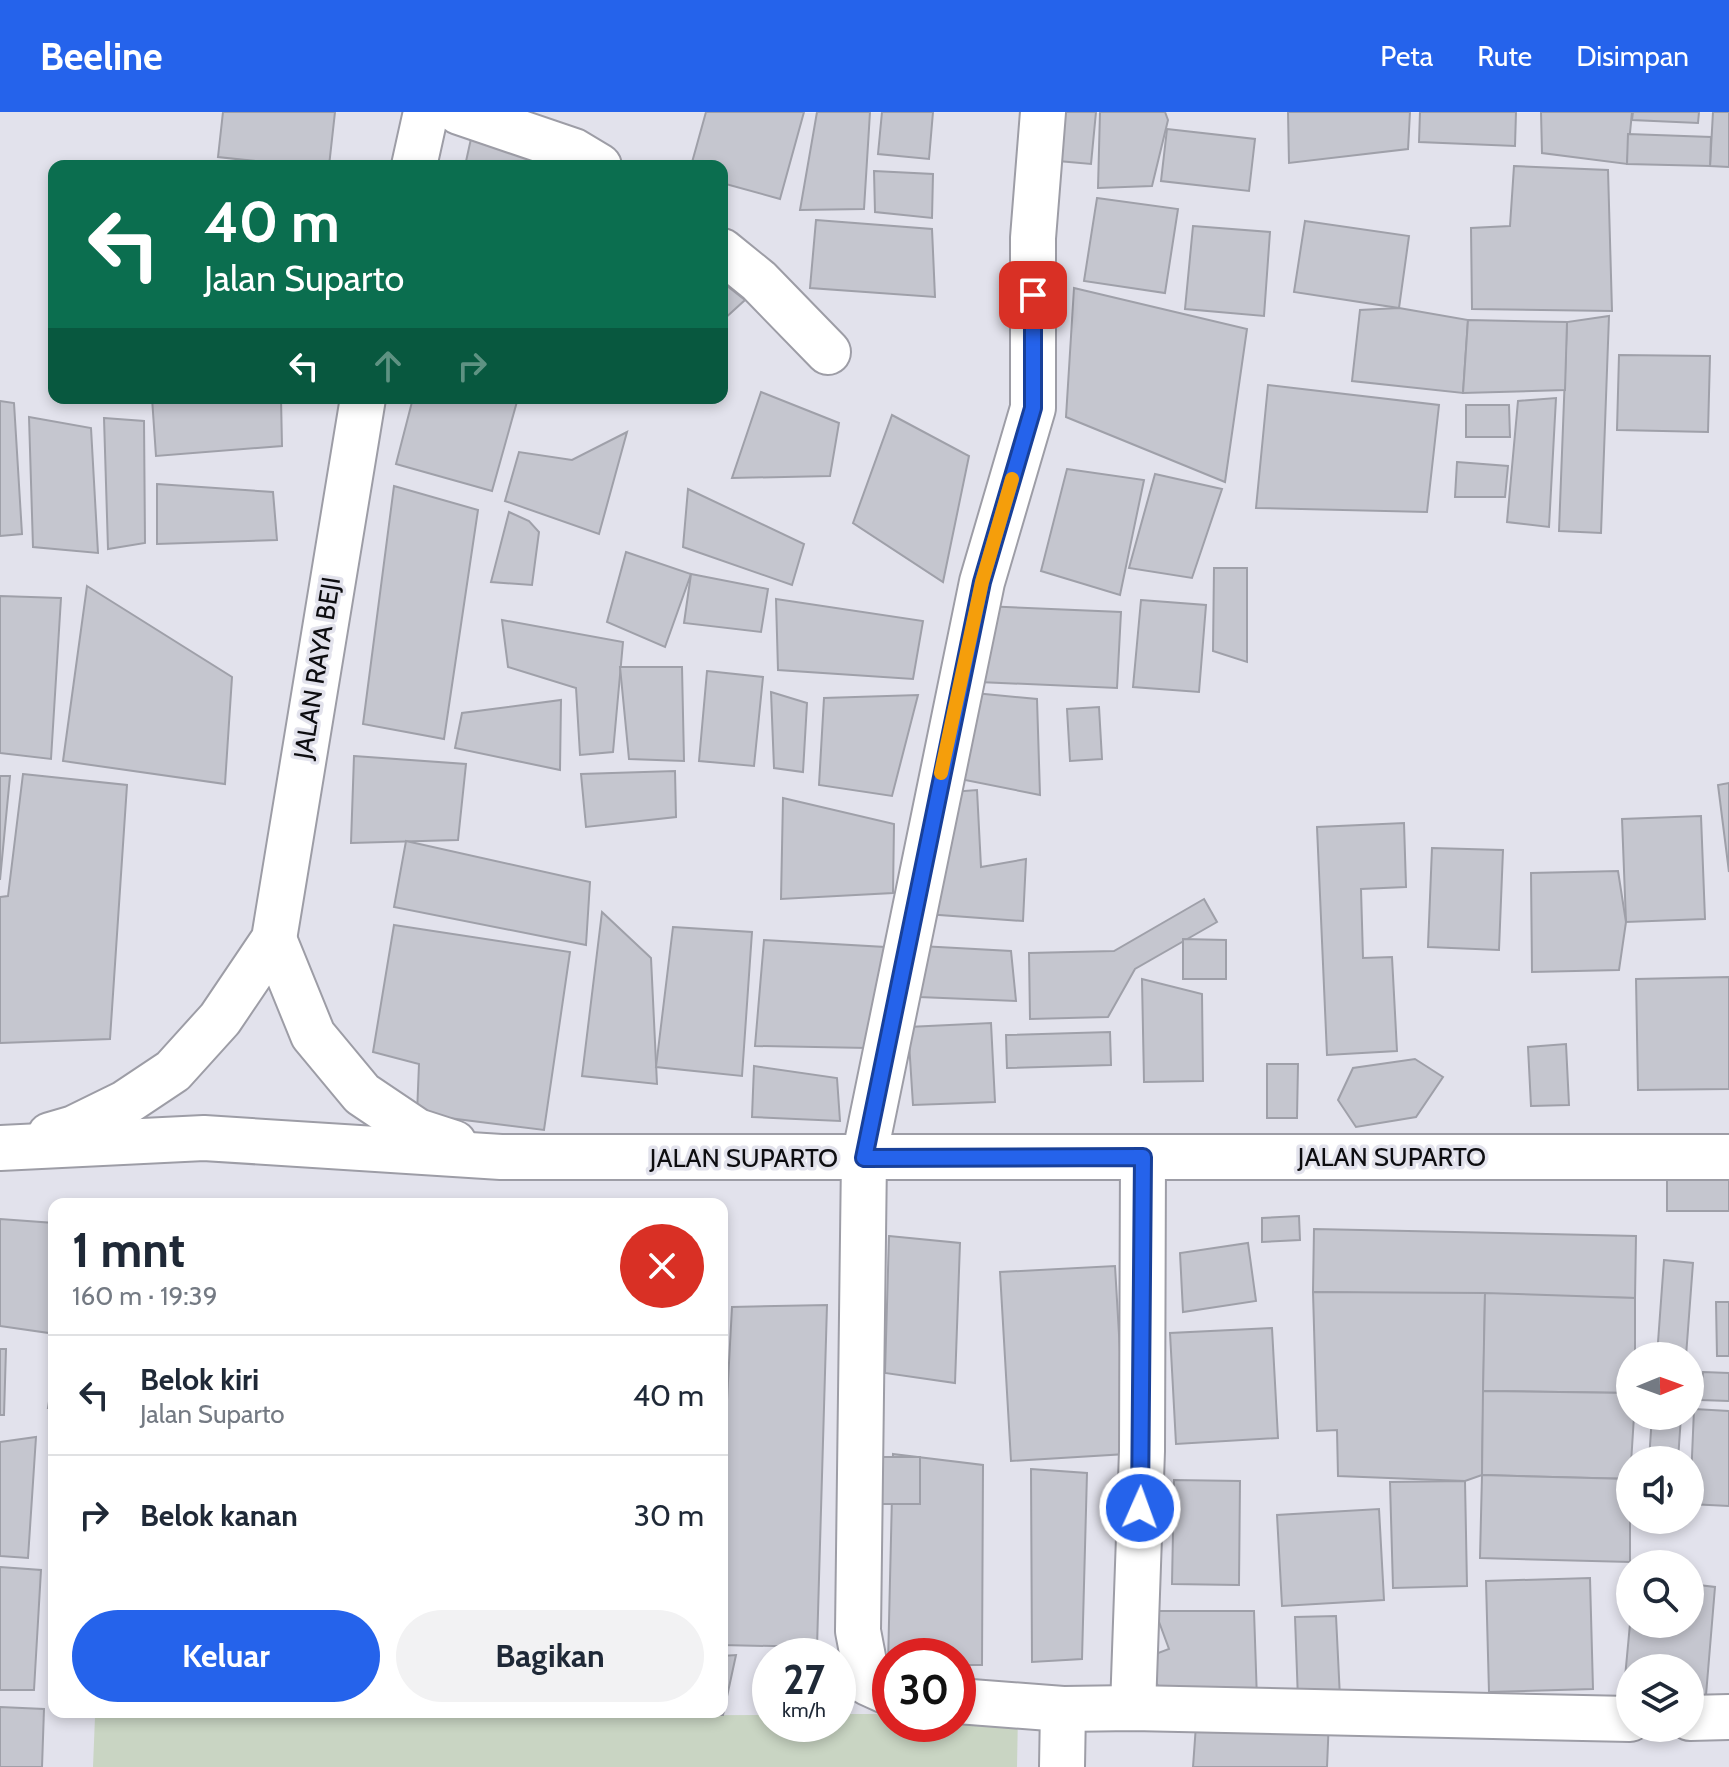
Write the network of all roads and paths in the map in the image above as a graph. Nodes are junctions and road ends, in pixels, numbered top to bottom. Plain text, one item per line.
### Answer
1 (426, 112) edge
2 (459, 112) edge
3 (1043, 112) edge
4 (415, 160) edge
5 (589, 160) edge
6 (728, 256) edge
7 (828, 352) dead end
8 (362, 404) edge
9 (274, 939) junction
10 (1, 1148) edge
11 (501, 1157) junction
12 (1143, 1157) junction
13 (1729, 1157) edge
14 (864, 1158) junction
15 (872, 1685) edge
16 (976, 1702) edge
17 (1133, 1708) junction
18 (1063, 1709) junction
19 (1729, 1717) edge
20 (1704, 1718) edge
21 (1616, 1719) edge
22 (1062, 1767) edge

1 - 4 street
2 - 5 street
3 - 14 street
6 - 7 street
8 - 9 street, JALAN RAYA BEJI
9 - 10 street
9 - 11 street
10 - 11 street, JALAN SUPARTO
11 - 14 street, JALAN SUPARTO
12 - 13 street, JALAN SUPARTO
12 - 14 street, JALAN SUPARTO
12 - 17 street
14 - 15 street
16 - 18 street
17 - 18 street
17 - 21 street
18 - 22 street
19 - 20 street

